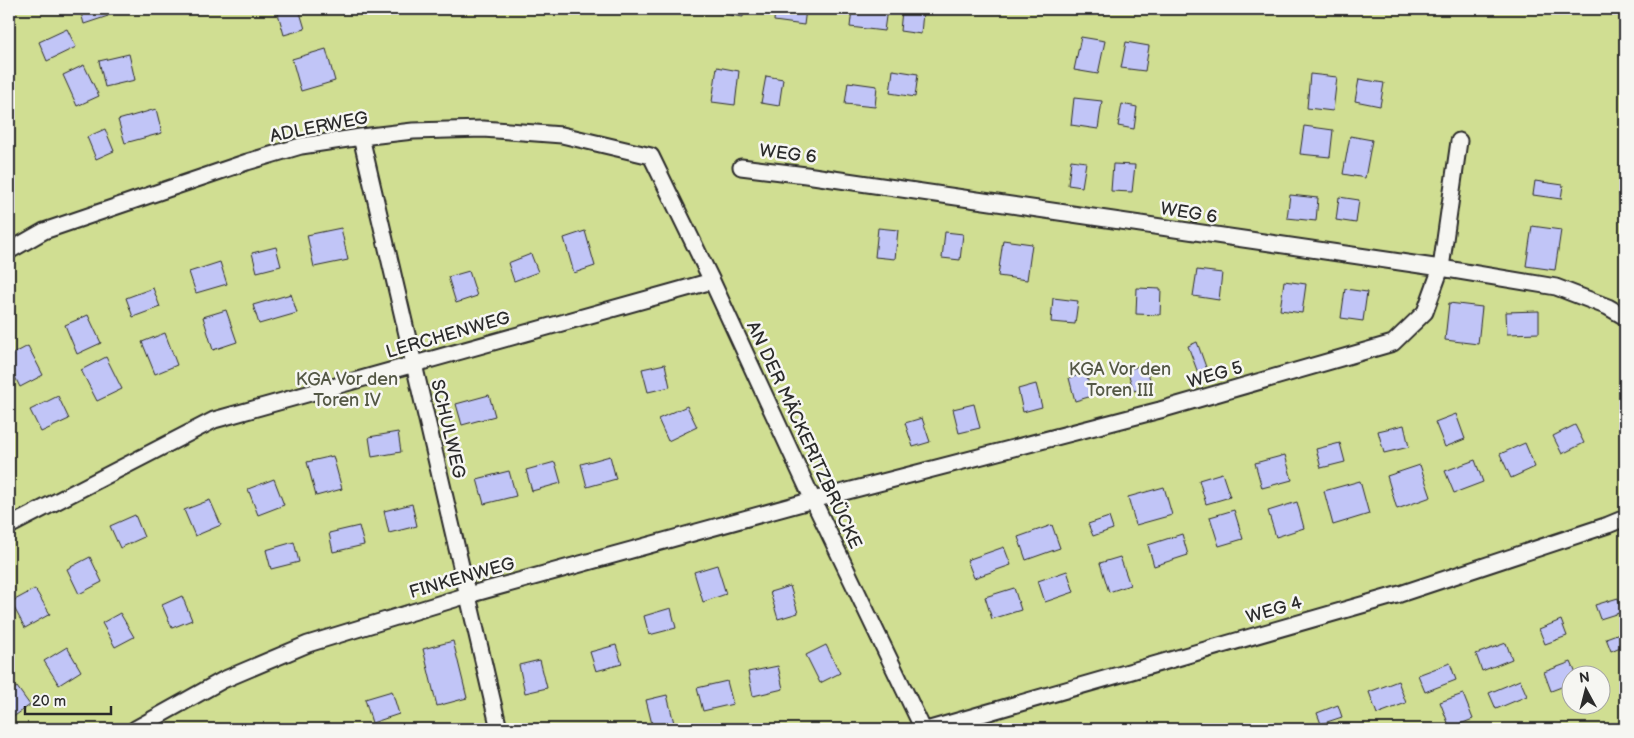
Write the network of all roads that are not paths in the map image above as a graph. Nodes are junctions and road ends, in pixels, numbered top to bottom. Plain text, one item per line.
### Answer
1 (360, 137) junction
2 (1459, 141) dead end
3 (652, 156) joint
4 (741, 166) dead end
5 (9, 251) edge
6 (1441, 268) junction
7 (712, 281) junction
8 (1625, 317) edge
9 (414, 364) junction
10 (813, 500) junction
11 (1625, 518) edge
12 (9, 526) edge
13 (468, 595) junction
14 (135, 729) edge
15 (499, 729) edge
16 (923, 729) edge
17 (930, 729) edge

1 - 3 lane, ADLERWEG
1 - 5 lane, ADLERWEG
1 - 9 lane, SCHULWEG
2 - 6 lane, WEG 5
3 - 7 lane, AN DER MÄCKERITZBRÜCKE
4 - 6 lane, WEG 6
6 - 8 lane, WEG 6
6 - 10 lane, WEG 5
7 - 9 lane, LERCHENWEG
7 - 10 lane, AN DER MÄCKERITZBRÜCKE
9 - 12 lane, LERCHENWEG
9 - 13 lane, SCHULWEG
10 - 13 lane, FINKENWEG
10 - 16 lane, AN DER MÄCKERITZBRÜCKE
11 - 17 lane, WEG 4
13 - 14 lane, FINKENWEG
13 - 15 lane, SCHULWEG

